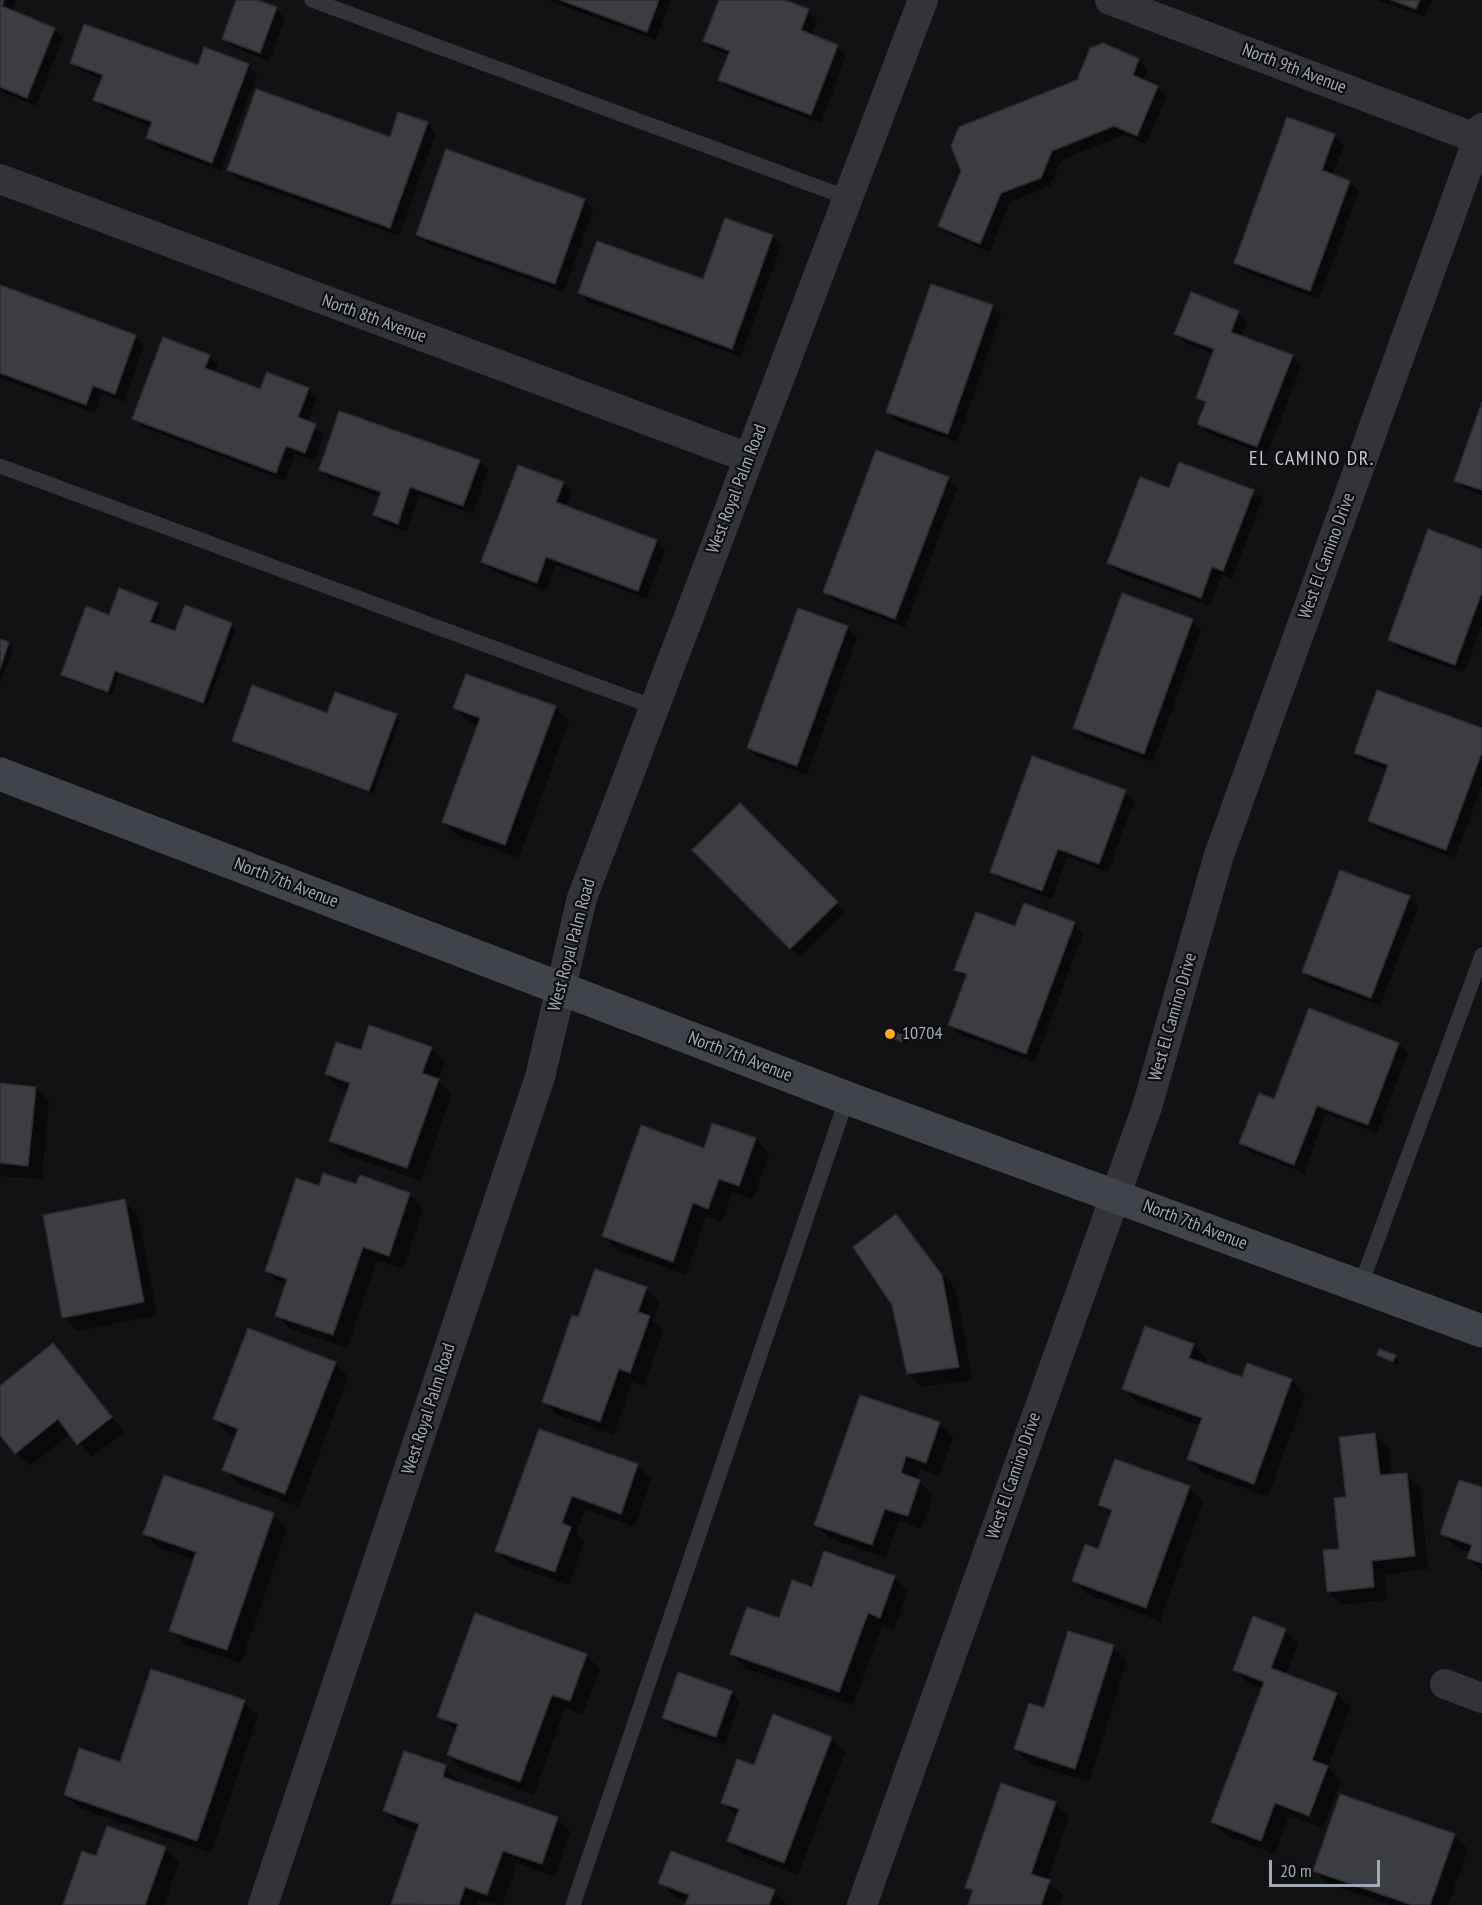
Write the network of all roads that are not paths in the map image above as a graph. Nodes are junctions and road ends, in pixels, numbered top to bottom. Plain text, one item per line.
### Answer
1 (312, 0) edge
2 (923, 0) edge
3 (1110, 0) edge
4 (1480, 134) edge
5 (0, 179) edge
6 (848, 198) junction
7 (749, 458) junction
8 (0, 466) edge
9 (654, 707) junction
10 (0, 774) edge
11 (1482, 955) edge
12 (559, 987) junction
13 (847, 1098) junction
14 (1114, 1195) junction
15 (1360, 1287) junction
16 (1482, 1331) edge
17 (1445, 1684) dead end
18 (1482, 1698) edge
19 (263, 1905) edge
20 (573, 1905) edge
21 (862, 1905) edge

1 - 6 lane
2 - 6 street, West Royal Palm Road
3 - 4 street, North 9th Avenue
4 - 14 street, West El Camino Drive
5 - 7 street, North 8th Avenue
6 - 7 street, West Royal Palm Road
7 - 9 street, West Royal Palm Road
8 - 9 lane
9 - 12 street, West Royal Palm Road
10 - 12 main road, North 7th Avenue
11 - 15 lane
12 - 13 main road, North 7th Avenue
12 - 19 street, West Royal Palm Road
13 - 14 main road, North 7th Avenue
13 - 20 lane
14 - 15 main road, North 7th Avenue
14 - 21 street, West El Camino Drive
15 - 16 main road, North 7th Avenue
17 - 18 street

